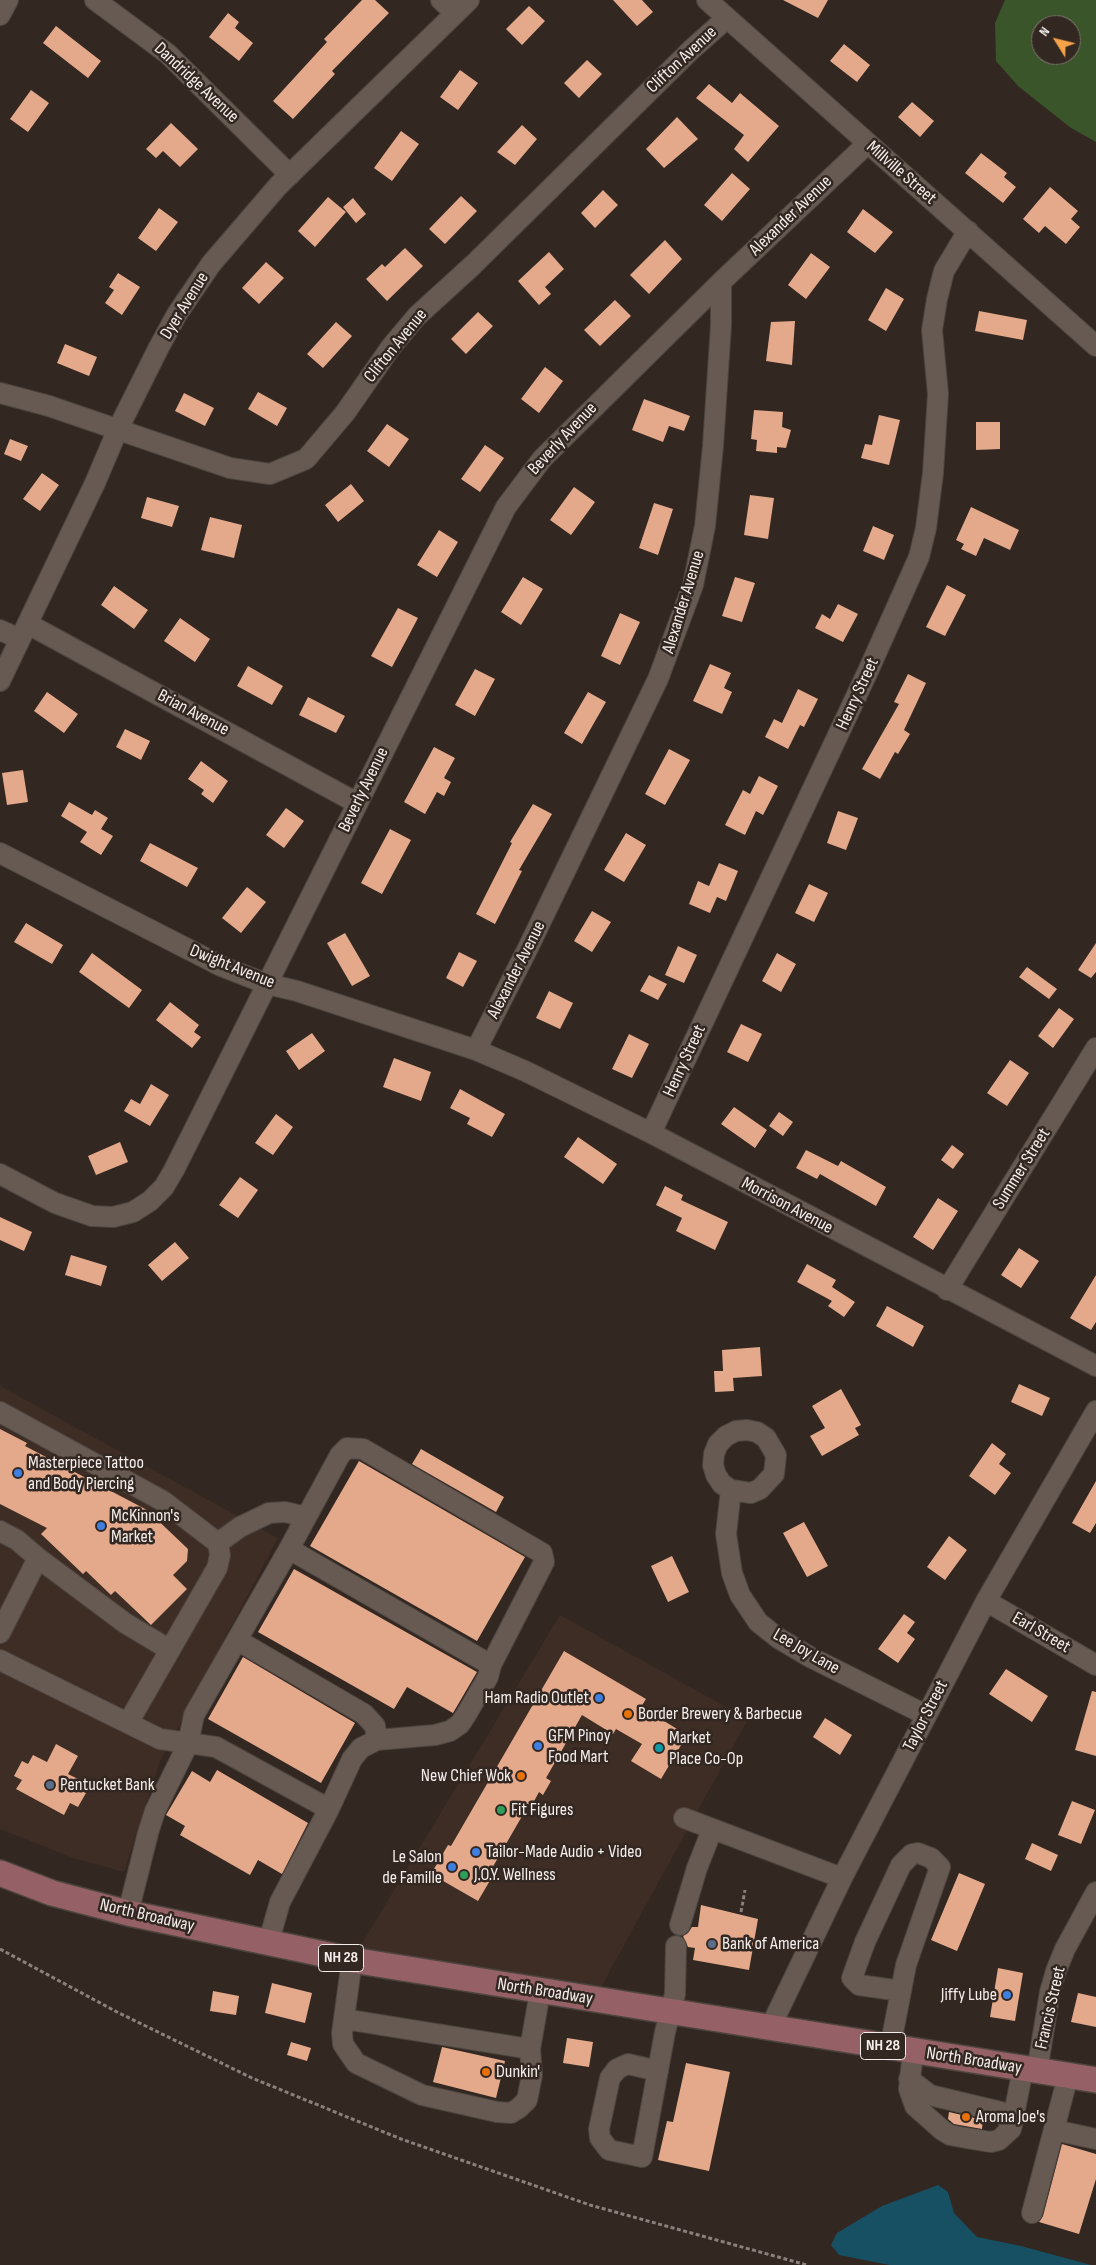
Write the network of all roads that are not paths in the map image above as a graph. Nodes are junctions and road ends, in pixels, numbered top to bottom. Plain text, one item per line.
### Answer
1 (8, 0) edge
2 (95, 0) edge
3 (707, 0) edge
4 (455, 4) edge
5 (0, 15) edge
6 (727, 18) junction
7 (867, 144) junction
8 (290, 175) junction
9 (968, 232) junction
10 (721, 282) junction
11 (1096, 346) edge
12 (0, 393) edge
13 (118, 429) junction
14 (0, 630) edge
15 (24, 632) junction
16 (0, 681) edge
17 (357, 803) junction
18 (0, 854) edge
19 (267, 984) junction
20 (1096, 1048) edge
21 (476, 1050) junction
22 (651, 1133) junction
23 (0, 1174) edge
24 (948, 1290) junction
25 (1096, 1366) edge
26 (1096, 1411) edge
27 (0, 1412) edge
28 (1088, 1440) edge
29 (731, 1490) dead end
30 (306, 1517) junction
31 (0, 1531) edge
32 (218, 1543) junction
33 (289, 1549) junction
34 (38, 1558) junction
35 (986, 1601) junction
36 (0, 1633) edge
37 (237, 1640) junction
38 (170, 1650) junction
39 (0, 1660) edge
40 (491, 1665) junction
41 (1096, 1665) edge
42 (926, 1715) junction
43 (128, 1723) junction
44 (377, 1740) junction
45 (188, 1744) junction
46 (328, 1809) junction
47 (684, 1818) dead end
48 (712, 1830) junction
49 (0, 1873) edge
50 (842, 1878) junction
51 (1096, 1892) edge
52 (128, 1913) junction
53 (680, 1925) dead end
54 (268, 1944) junction
55 (676, 1946) dead end
56 (352, 1960) junction
57 (901, 1991) junction
58 (540, 1992) junction
59 (670, 2013) junction
60 (344, 2019) junction
61 (770, 2028) junction
62 (530, 2049) junction
63 (902, 2049) junction
64 (1030, 2070) junction
65 (658, 2071) junction
66 (1068, 2076) junction
67 (909, 2079) junction
68 (1096, 2080) edge
69 (1011, 2129) junction
70 (1054, 2130) junction
71 (1096, 2139) edge
72 (1032, 2213) dead end

1 - 5 street
2 - 8 street, Dandridge Avenue
3 - 6 street, Millville Street
4 - 8 street, Dyer Avenue
6 - 7 street, Millville Street
6 - 13 street, Clifton Avenue
7 - 9 street, Millville Street
7 - 10 street, Alexander Avenue
8 - 13 street, Dyer Avenue
9 - 11 street, Millville Street
9 - 22 street, Henry Street
10 - 17 street, Beverly Avenue
10 - 21 street, Alexander Avenue
12 - 13 street, Clifton Avenue
13 - 15 street, Dyer Avenue
14 - 15 street, Brian Avenue
15 - 16 street, Dyer Avenue
15 - 17 street, Brian Avenue
17 - 19 street, Beverly Avenue
18 - 19 street, Dwight Avenue
19 - 21 street, Dwight Avenue
19 - 23 street, Beverly Avenue
20 - 24 street, Summer Street
21 - 22 street, Morrison Avenue
22 - 24 street, Morrison Avenue
24 - 25 street, Morrison Avenue
26 - 28 street, Taylor Street
27 - 32 street
28 - 35 street, Taylor Street
29 - 42 street, Lee Joy Lane
30 - 32 street
30 - 33 street
30 - 40 street
31 - 34 street
32 - 38 street
33 - 37 street
33 - 40 street
34 - 36 street
34 - 38 street
35 - 41 street, Earl Street
35 - 42 street, Taylor Street
37 - 44 street
37 - 45 street
38 - 43 street
39 - 43 street
40 - 44 street
42 - 50 street, Taylor Street
43 - 45 street
44 - 46 street
45 - 46 street
45 - 52 street
46 - 54 street
47 - 48 street
48 - 50 street
48 - 53 street
49 - 52 main road, North Broadway / NH 28
50 - 61 street, Taylor Street
51 - 64 street, Francis Street
52 - 54 main road, North Broadway / NH 28
54 - 56 main road, North Broadway / NH 28
55 - 59 street
56 - 58 main road, North Broadway / NH 28
56 - 60 street
57 - 57 street
57 - 63 street
58 - 59 main road, North Broadway / NH 28
58 - 62 street
59 - 61 main road, North Broadway / NH 28
59 - 65 street
60 - 62 street
60 - 62 street
61 - 63 main road, North Broadway / NH 28
63 - 64 main road, North Broadway / NH 28
63 - 67 street
64 - 66 main road, North Broadway / NH 28
64 - 69 street, Francis Street
65 - 65 street
66 - 68 main road, North Broadway / NH 28
66 - 70 street
67 - 69 street
67 - 69 street
70 - 71 street
70 - 72 street

